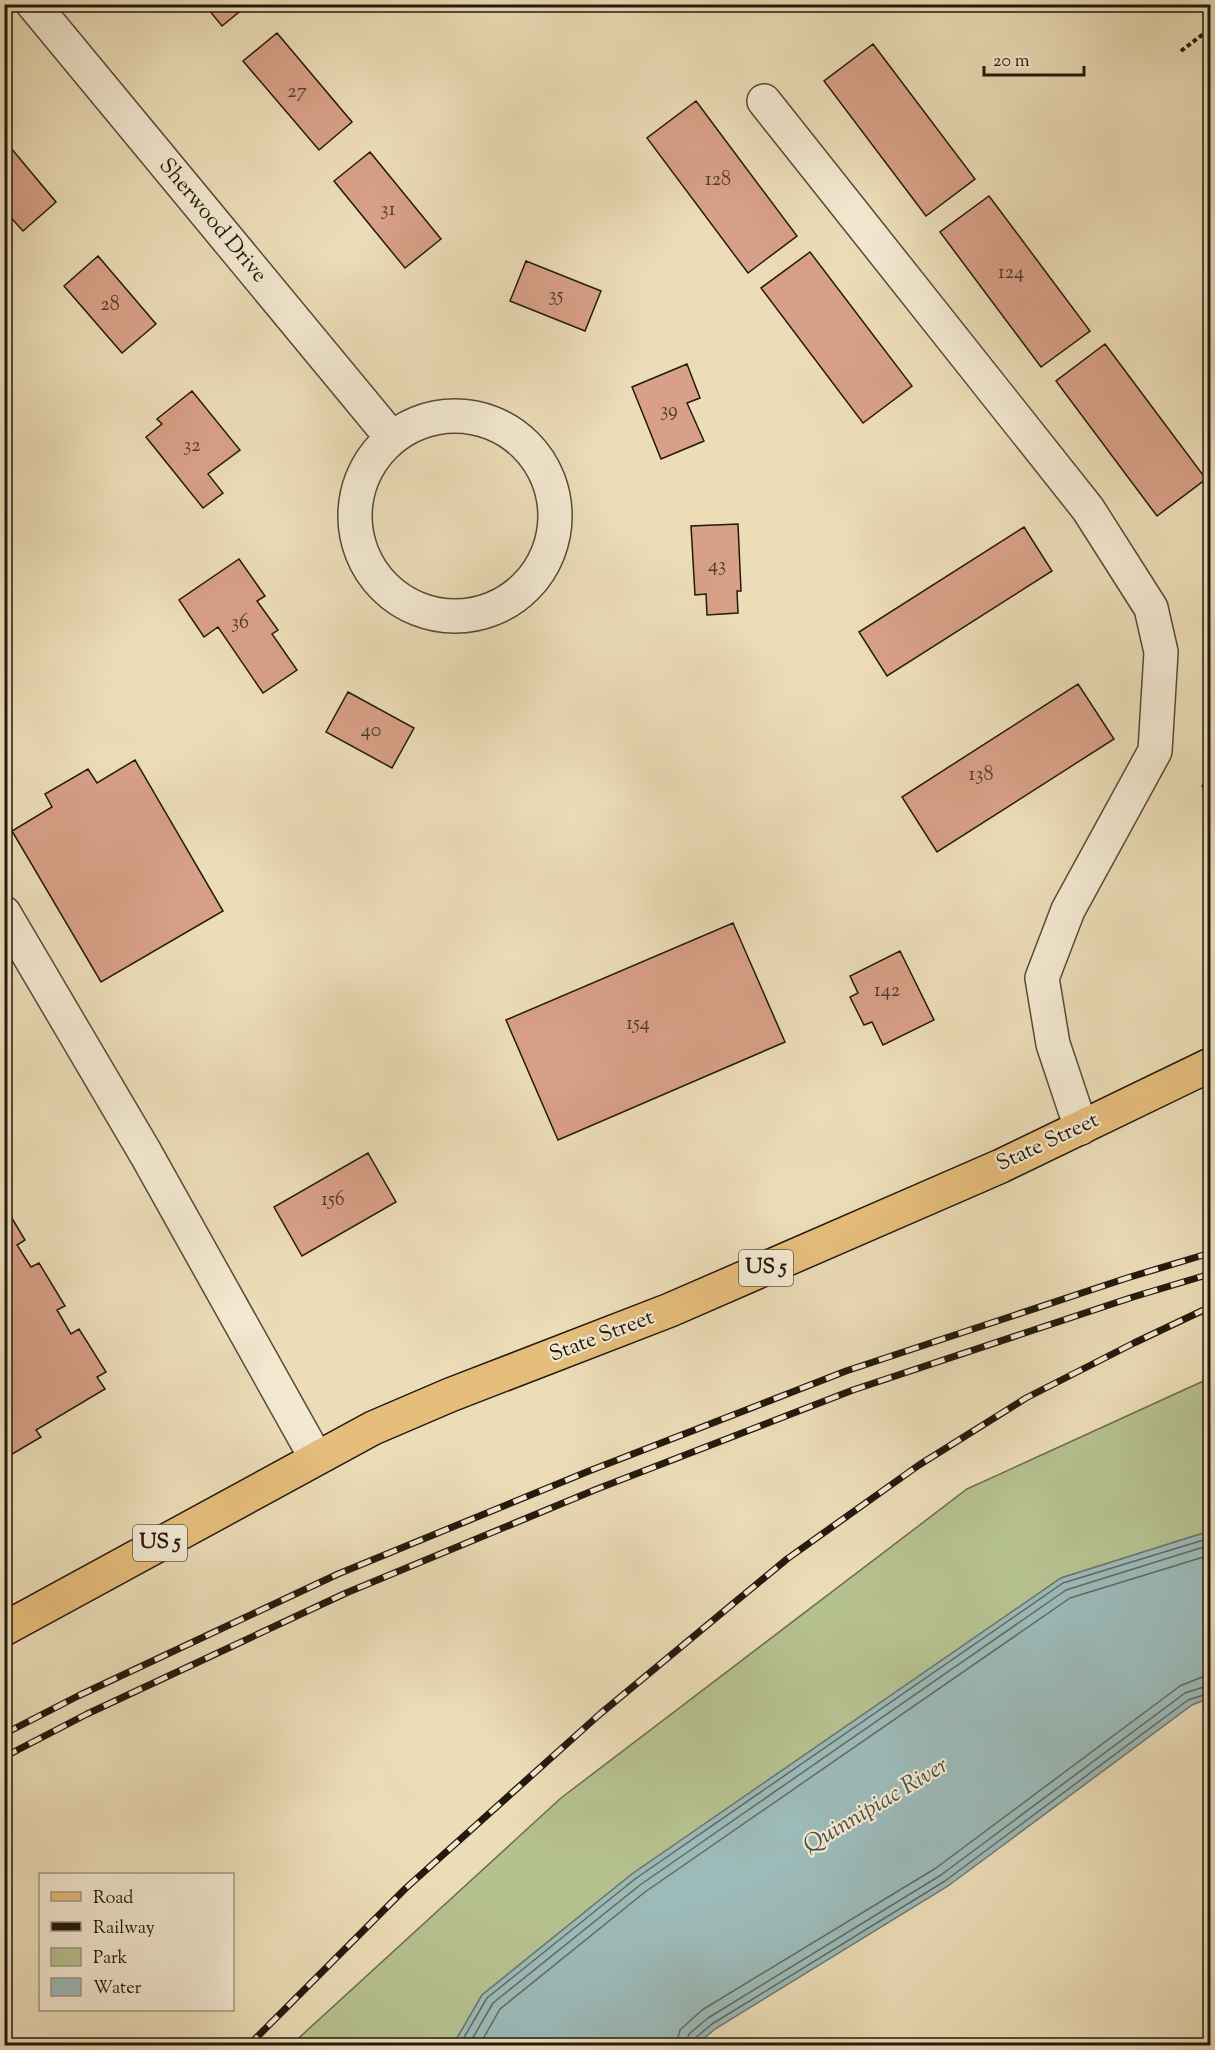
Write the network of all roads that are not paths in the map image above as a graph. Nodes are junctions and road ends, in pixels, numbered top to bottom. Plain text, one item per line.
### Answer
1 (33, 4) edge
2 (764, 101) dead end
3 (392, 438) junction
4 (4, 913) edge
5 (1210, 1065) edge
6 (1081, 1128) junction
7 (316, 1458) junction
8 (4, 1629) edge

1 - 3 street, Sherwood Drive
2 - 6 street
3 - 3 street
4 - 7 street
5 - 6 main road, State Street / US 5
6 - 7 main road, State Street / US 5
7 - 8 main road, State Street / US 5

